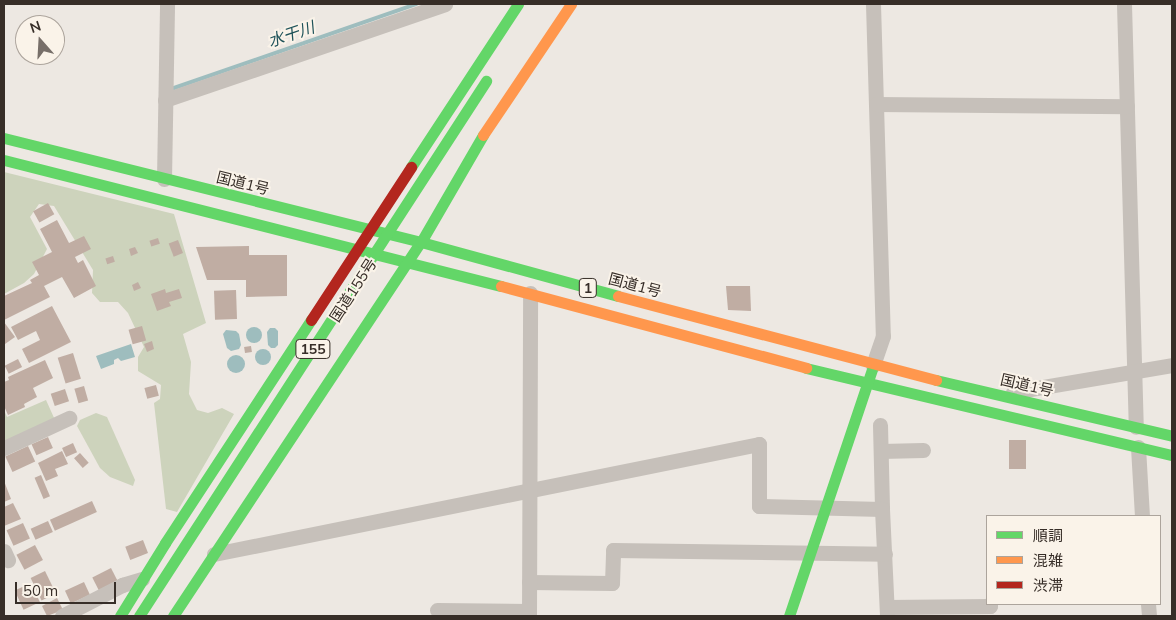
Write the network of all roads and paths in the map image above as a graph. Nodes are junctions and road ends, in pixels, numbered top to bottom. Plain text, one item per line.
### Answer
1 (167, 4) edge
2 (445, 4) edge
3 (518, 4) edge
4 (558, 4) edge
5 (571, 4) edge
6 (873, 4) edge
7 (1124, 4) edge
8 (489, 78) dead end
9 (165, 100) junction
10 (876, 104) junction
11 (1127, 106) junction
12 (4, 138) edge
13 (4, 160) edge
14 (164, 179) junction
15 (440, 184) dead end
16 (413, 226) dead end
17 (371, 230) junction
18 (421, 242) junction
19 (359, 250) junction
20 (408, 261) junction
21 (386, 268) dead end
22 (530, 293) junction
23 (874, 365) junction
24 (1172, 365) edge
25 (1135, 371) junction
26 (867, 384) junction
27 (999, 394) junction
28 (69, 418) dead end
29 (880, 425) dead end
30 (1136, 427) junction
31 (1172, 436) edge
32 (4, 448) edge
33 (1138, 448) junction
34 (922, 450) dead end
35 (881, 451) junction
36 (1172, 455) edge
37 (529, 492) junction
38 (826, 509) junction
39 (882, 509) junction
40 (1142, 515) edge
41 (165, 543) junction
42 (811, 553) junction
43 (213, 554) junction
44 (885, 554) junction
45 (144, 578) junction
46 (529, 582) junction
47 (990, 605) edge
48 (438, 610) dead end
49 (887, 612) edge
50 (178, 613) edge
51 (529, 614) edge
52 (62, 616) edge
53 (120, 616) edge
54 (139, 616) edge
55 (789, 616) edge

1 - 9 street
2 - 9 street
3 - 17 main road, 155
4 - 15 main road
5 - 18 main road, 155
6 - 10 street
7 - 11 street
8 - 54 main road, 国道155号 / 155, bridge
9 - 14 street
10 - 11 street
10 - 23 street
11 - 25 street
12 - 14 main road, 国道1号 / 1
13 - 19 main road, 1
14 - 17 main road, 国道1号 / 1
16 - 21 main road, 国道155号
17 - 18 main road, 国道1号 / 1
17 - 19 main road, 155
18 - 20 main road, 155
18 - 23 main road, 国道1号 / 1
19 - 20 main road, 1
19 - 41 main road, 155
20 - 22 main road, 1
20 - 43 main road, 155
22 - 26 main road, 1
22 - 37 street
23 - 26 main road
23 - 27 main road, 国道1号 / 1
24 - 25 street
25 - 27 street
25 - 30 street
26 - 33 main road, 1
26 - 38 main road
27 - 30 main road, 国道1号 / 1
28 - 32 street
29 - 35 street
30 - 31 main road, 国道1号 / 1
33 - 36 main road, 1
33 - 40 street
34 - 35 street
35 - 39 street
37 - 38 street
37 - 43 street
37 - 46 street
38 - 39 street
38 - 42 main road
39 - 44 street
41 - 45 main road, 155
41 - 50 street
42 - 44 street
42 - 46 street
42 - 55 main road
43 - 50 main road, 155
44 - 49 street
45 - 52 street
45 - 53 main road, 155
46 - 51 street
47 - 49 street
48 - 51 street

